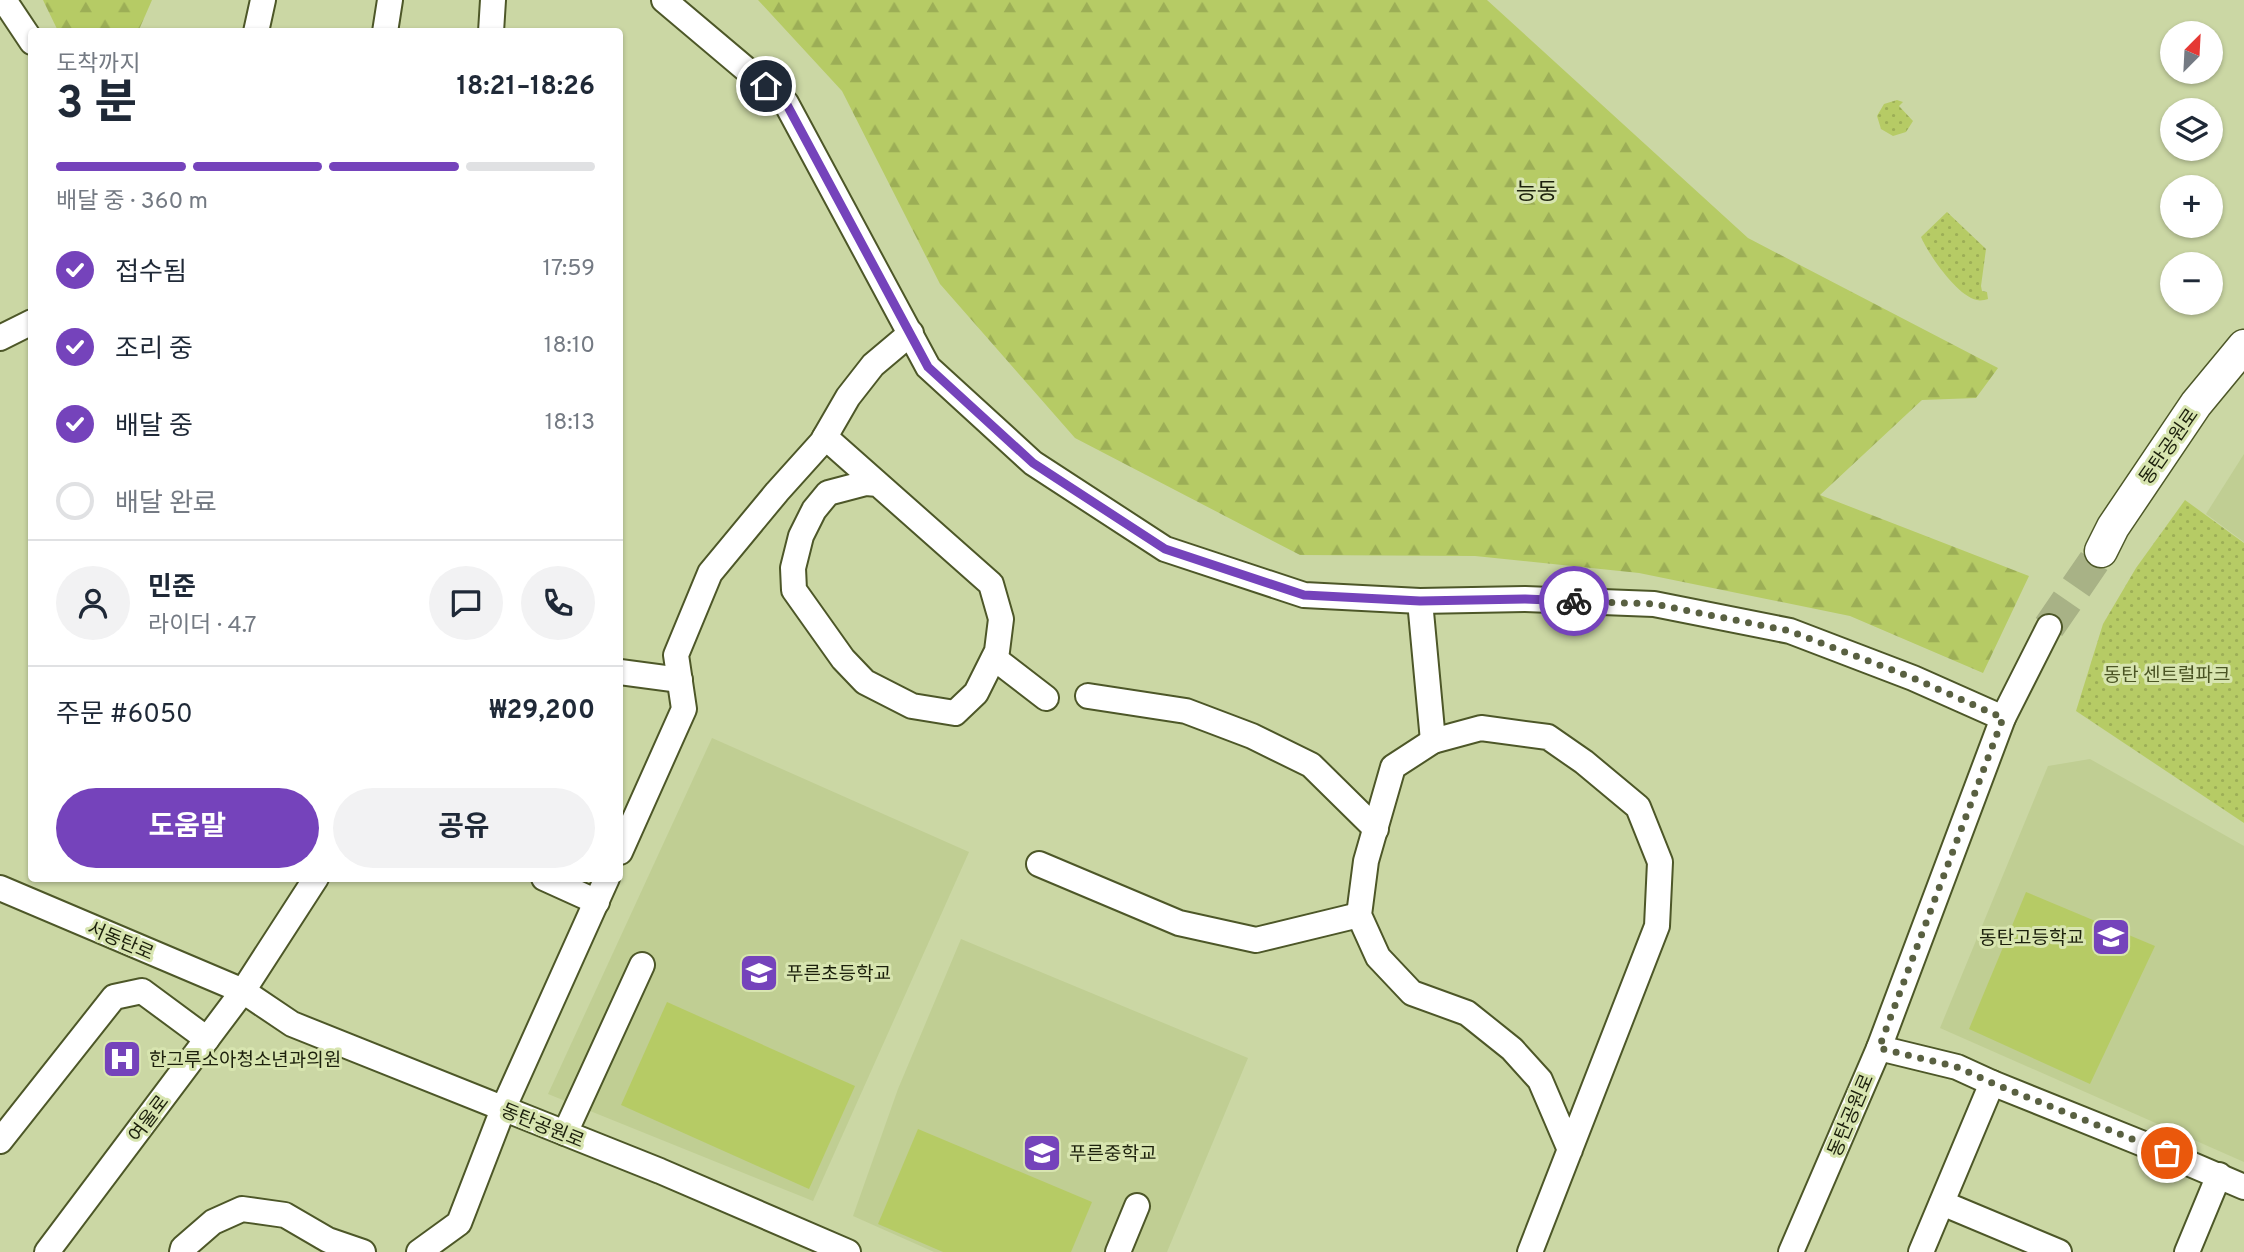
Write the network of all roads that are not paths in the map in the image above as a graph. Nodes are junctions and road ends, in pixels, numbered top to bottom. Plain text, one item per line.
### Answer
1 (5, 0) edge
2 (263, 0) edge
3 (390, 0) edge
4 (494, 0) edge
5 (664, 0) edge
6 (257, 28) edge
7 (386, 28) edge
8 (491, 28) edge
9 (28, 37) edge
10 (28, 324) edge
11 (911, 333) junction
12 (0, 338) edge
13 (2244, 346) edge
14 (825, 437) junction
15 (878, 484) junction
16 (2101, 551) tunnel mouth
17 (1420, 601) junction
18 (2049, 627) tunnel mouth
19 (993, 658) junction
20 (623, 672) edge
21 (680, 680) junction
22 (1088, 696) dead end
23 (1046, 698) dead end
24 (2003, 718) junction
25 (1433, 741) junction
26 (1376, 828) junction
27 (623, 845) edge
28 (1039, 864) dead end
29 (313, 882) edge
30 (553, 882) edge
31 (605, 882) edge
32 (0, 888) edge
33 (597, 902) junction
34 (1359, 915) junction
35 (642, 965) dead end
36 (243, 991) junction
37 (207, 1039) junction
38 (1879, 1048) junction
39 (1992, 1083) junction
40 (503, 1109) junction
41 (565, 1133) junction
42 (0, 1142) edge
43 (1570, 1150) junction
44 (2219, 1175) junction
45 (2244, 1187) edge
46 (1942, 1203) junction
47 (1137, 1206) dead end
48 (415, 1251) edge
49 (47, 1252) edge
50 (182, 1252) edge
51 (363, 1252) edge
52 (848, 1252) edge
53 (1118, 1252) edge
54 (1530, 1252) edge
55 (1791, 1252) edge
56 (1921, 1252) edge
57 (2059, 1252) edge
58 (2187, 1252) edge

1 - 9 street
2 - 6 street
3 - 7 street
4 - 8 street
5 - 11 street
10 - 12 street
11 - 14 street
11 - 17 street
13 - 16 main road, 동탄공원로
14 - 15 street
14 - 21 street
15 - 19 street
15 - 19 street
17 - 24 street
17 - 25 street
18 - 24 street, 동탄공원로
19 - 23 street
20 - 21 street
21 - 27 street
22 - 26 street
24 - 38 street, 동탄공원로
25 - 26 street
25 - 43 street
26 - 34 street
28 - 34 street
29 - 36 street, 여울로
30 - 33 street
31 - 33 street
32 - 36 street, 서동탄로
33 - 40 street
34 - 43 street
35 - 41 street
36 - 37 street, 여울로
36 - 40 street, 동탄공원로
37 - 42 street
37 - 49 street, 여울로
38 - 39 street
38 - 55 street, 동탄공원로
39 - 44 street
39 - 46 street
40 - 41 street, 동탄공원로
40 - 48 street
41 - 52 street, 동탄공원로
43 - 54 street
44 - 45 street
44 - 58 street
46 - 56 street
46 - 57 street
47 - 53 street
50 - 51 street

